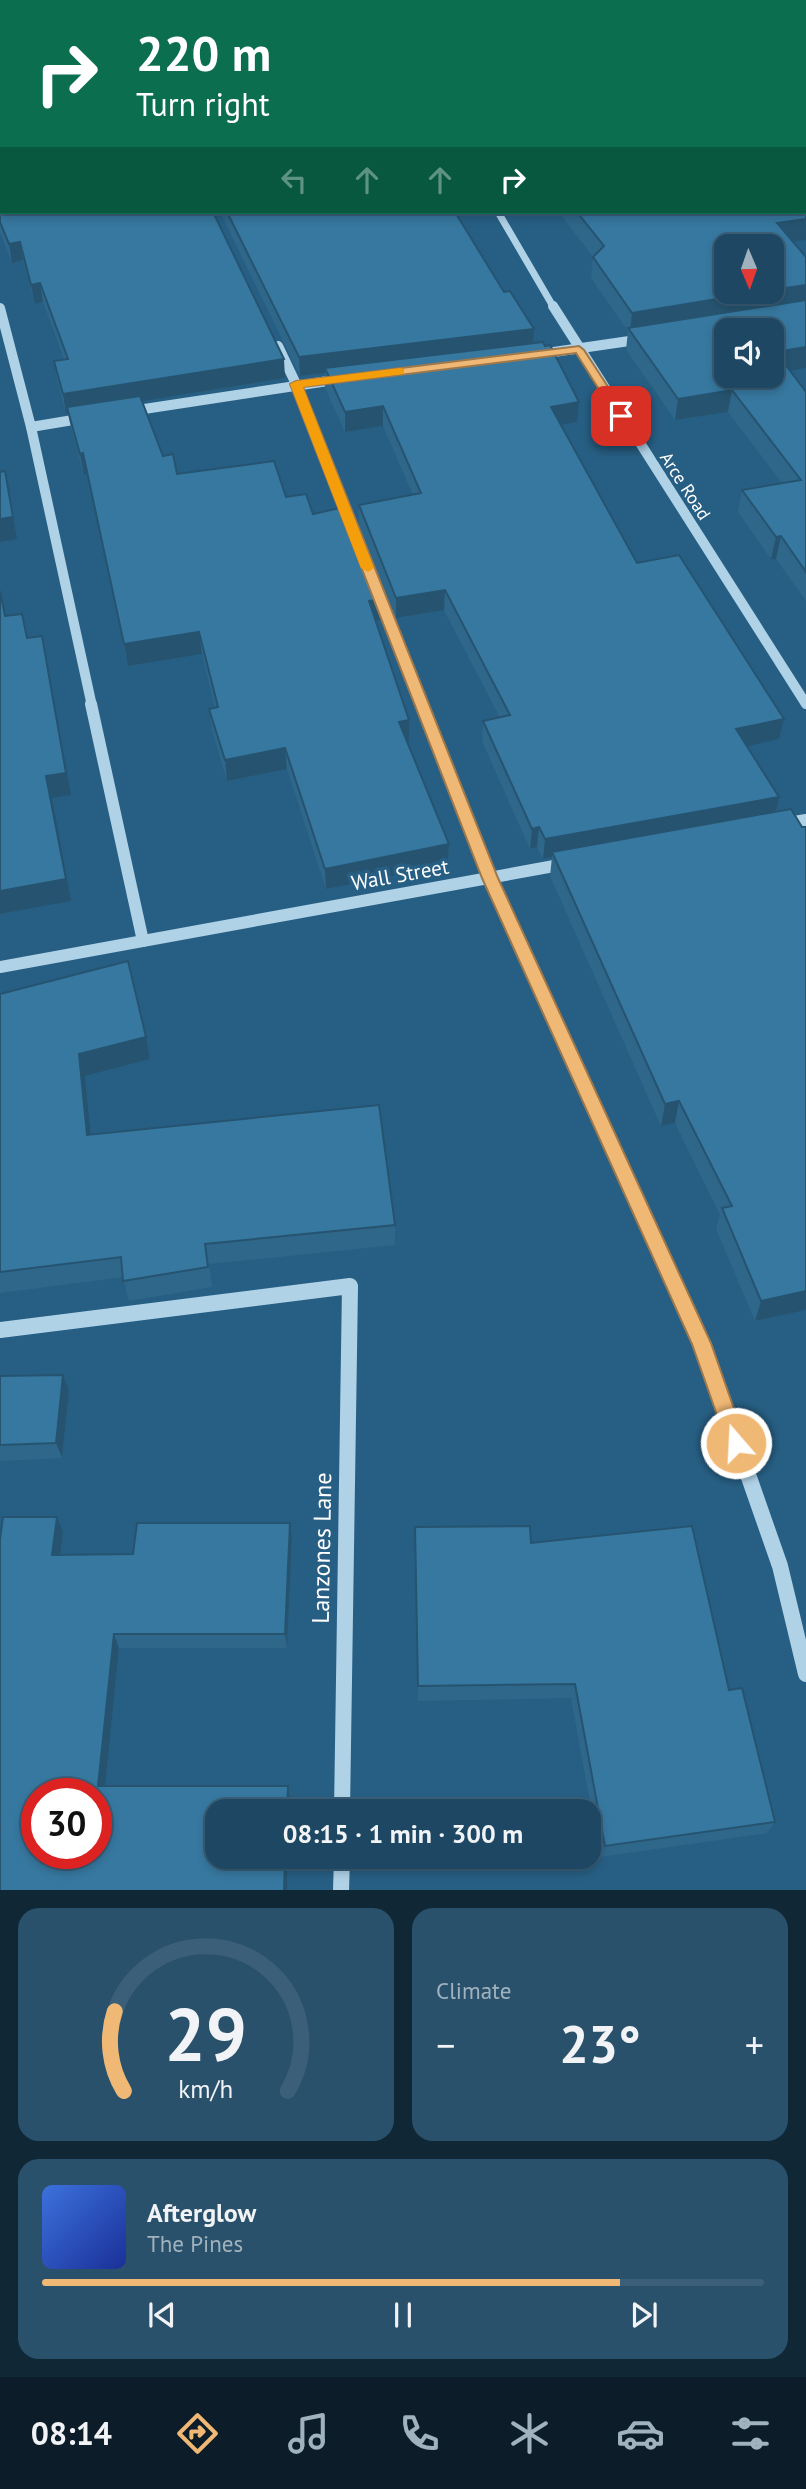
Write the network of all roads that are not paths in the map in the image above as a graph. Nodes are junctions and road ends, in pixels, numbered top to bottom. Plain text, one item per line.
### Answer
1 (499, 214) edge
2 (0, 308) edge
3 (272, 335) edge
4 (659, 337) edge
5 (579, 350) junction
6 (525, 356) edge
7 (350, 378) edge
8 (296, 384) junction
9 (124, 412) edge
10 (97, 416) edge
11 (31, 427) junction
12 (806, 704) edge
13 (806, 820) edge
14 (765, 828) edge
15 (572, 863) edge
16 (490, 878) junction
17 (143, 941) junction
18 (0, 967) edge
19 (0, 1330) edge
20 (806, 1674) edge
21 (342, 1799) edge
22 (342, 1869) edge
23 (341, 1890) edge

1 - 5 street, Arce Road
2 - 11 street
3 - 8 street
4 - 5 street
5 - 6 street
5 - 12 street, Arce Road
7 - 8 street
8 - 9 street
8 - 16 street
10 - 11 street
11 - 17 street
13 - 14 street
15 - 16 street, Wall Street
16 - 17 street, Wall Street
16 - 20 street
17 - 18 street, Wall Street
19 - 21 street, Lanzones Lane
22 - 23 street

